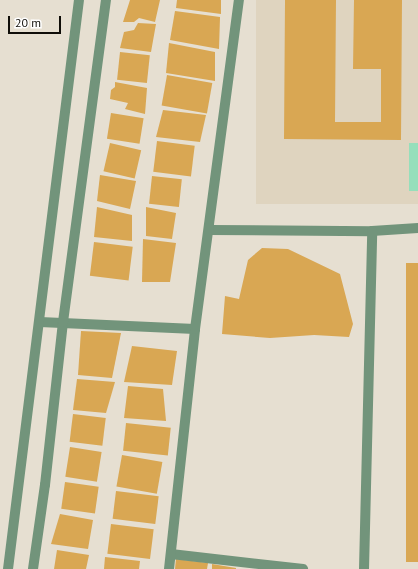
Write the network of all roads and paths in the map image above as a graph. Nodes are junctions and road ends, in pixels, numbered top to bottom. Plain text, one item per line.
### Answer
1 (79, 0) edge
2 (106, 0) edge
3 (239, 0) edge
4 (418, 228) edge
5 (209, 230) junction
6 (372, 231) junction
7 (40, 322) junction
8 (63, 322) junction
9 (195, 329) junction
10 (171, 554) junction
11 (8, 569) edge
12 (33, 569) edge
13 (168, 569) edge
14 (303, 569) edge
15 (364, 569) edge

1 - 7 street
2 - 8 street
3 - 5 street
4 - 6 street
5 - 6 street
5 - 9 street
6 - 15 street
7 - 8 street
7 - 11 street
8 - 9 street
8 - 12 street
9 - 10 street
10 - 13 street
10 - 14 street

